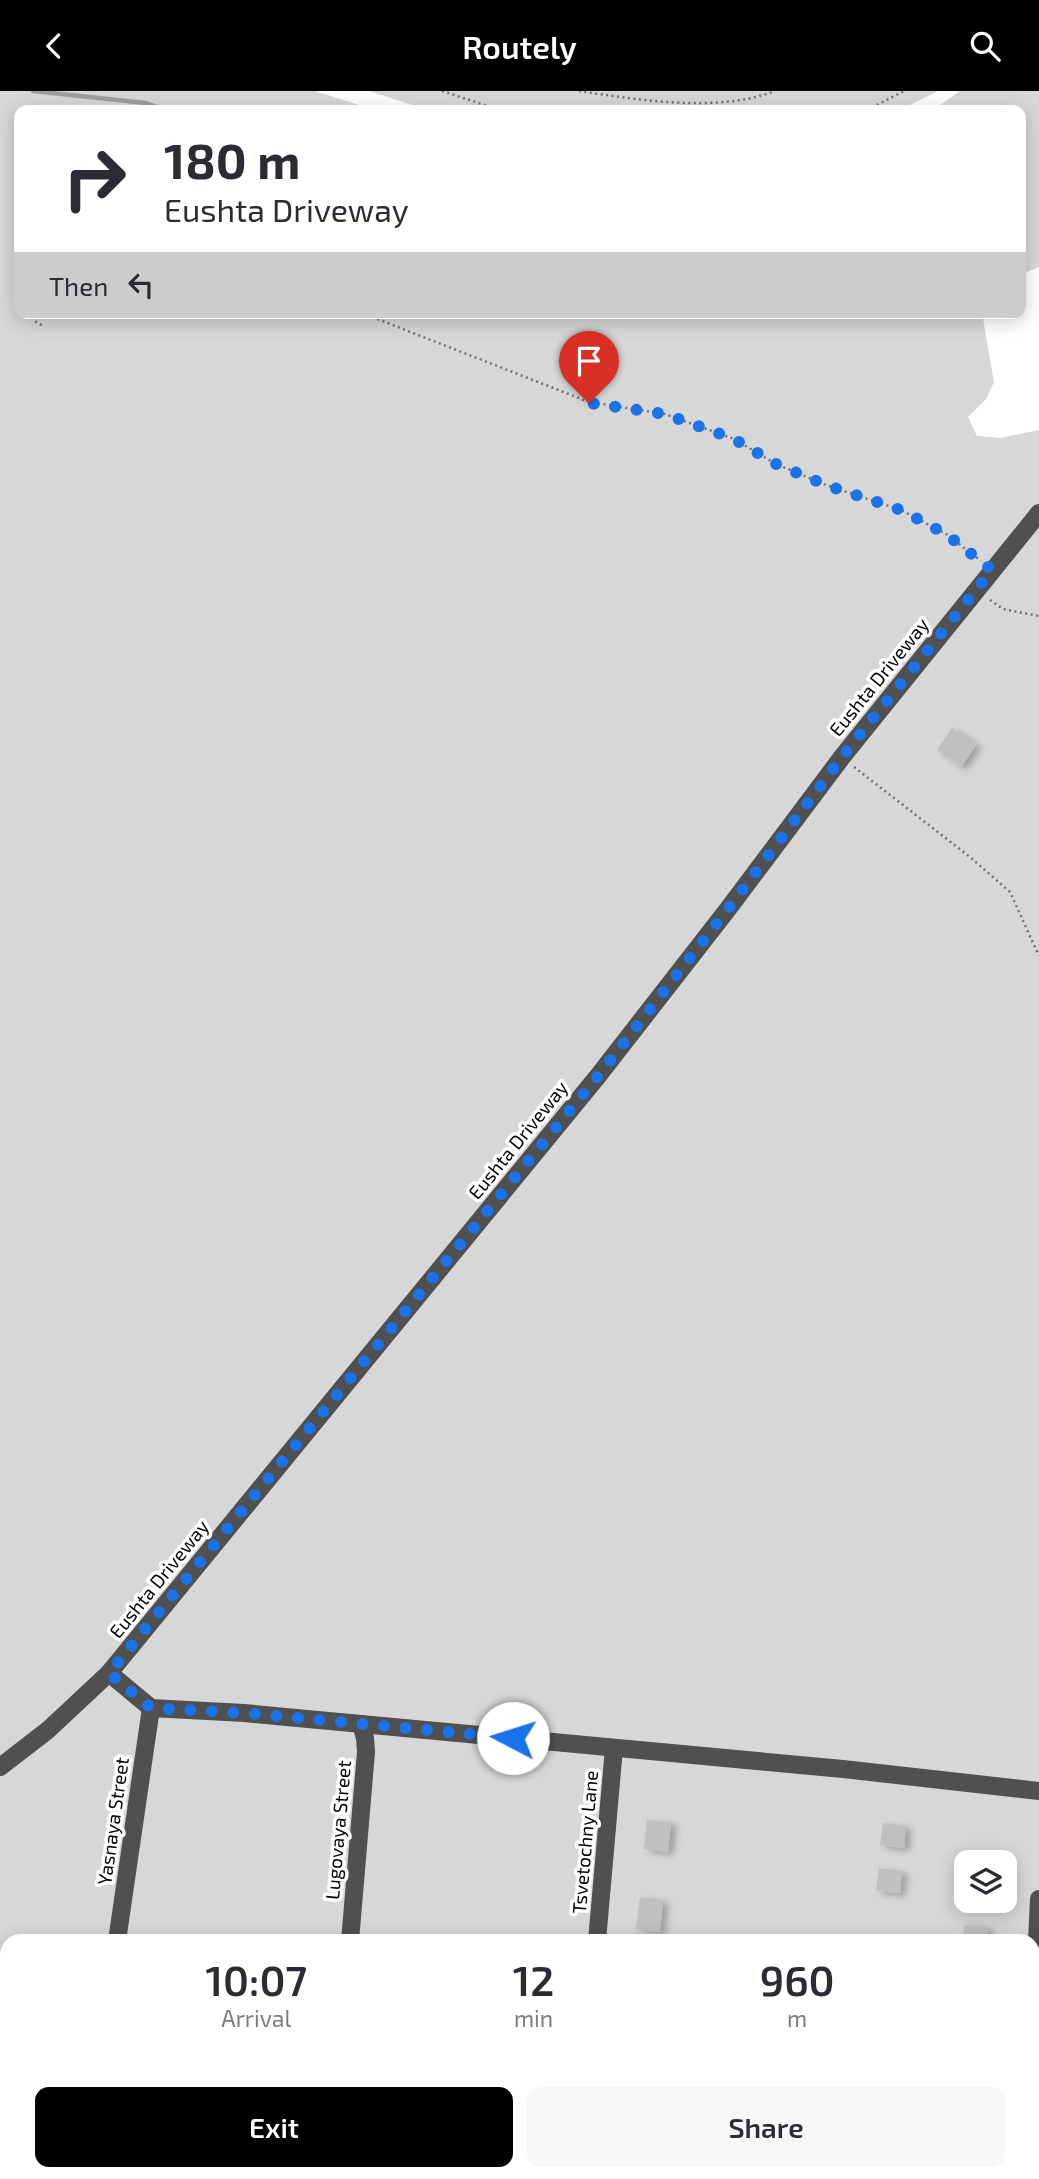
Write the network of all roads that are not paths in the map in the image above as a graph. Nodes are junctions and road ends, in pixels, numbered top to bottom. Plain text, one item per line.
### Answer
1 (1039, 513) edge
2 (109, 1673) junction
3 (151, 1708) junction
4 (361, 1724) junction
5 (614, 1748) junction
6 (0, 1767) edge
7 (1039, 1791) edge
8 (1039, 1899) edge
9 (118, 1934) edge
10 (351, 1934) edge
11 (598, 1934) edge
12 (1037, 1934) edge

1 - 2 street, Eushta Driveway
2 - 3 street
2 - 6 street, Eushta Driveway
3 - 4 street
3 - 9 street, Yasnaya Street
4 - 5 street
4 - 10 street, Lugovaya Street
5 - 7 street
5 - 11 street, Tsvetochny Lane
8 - 12 street

